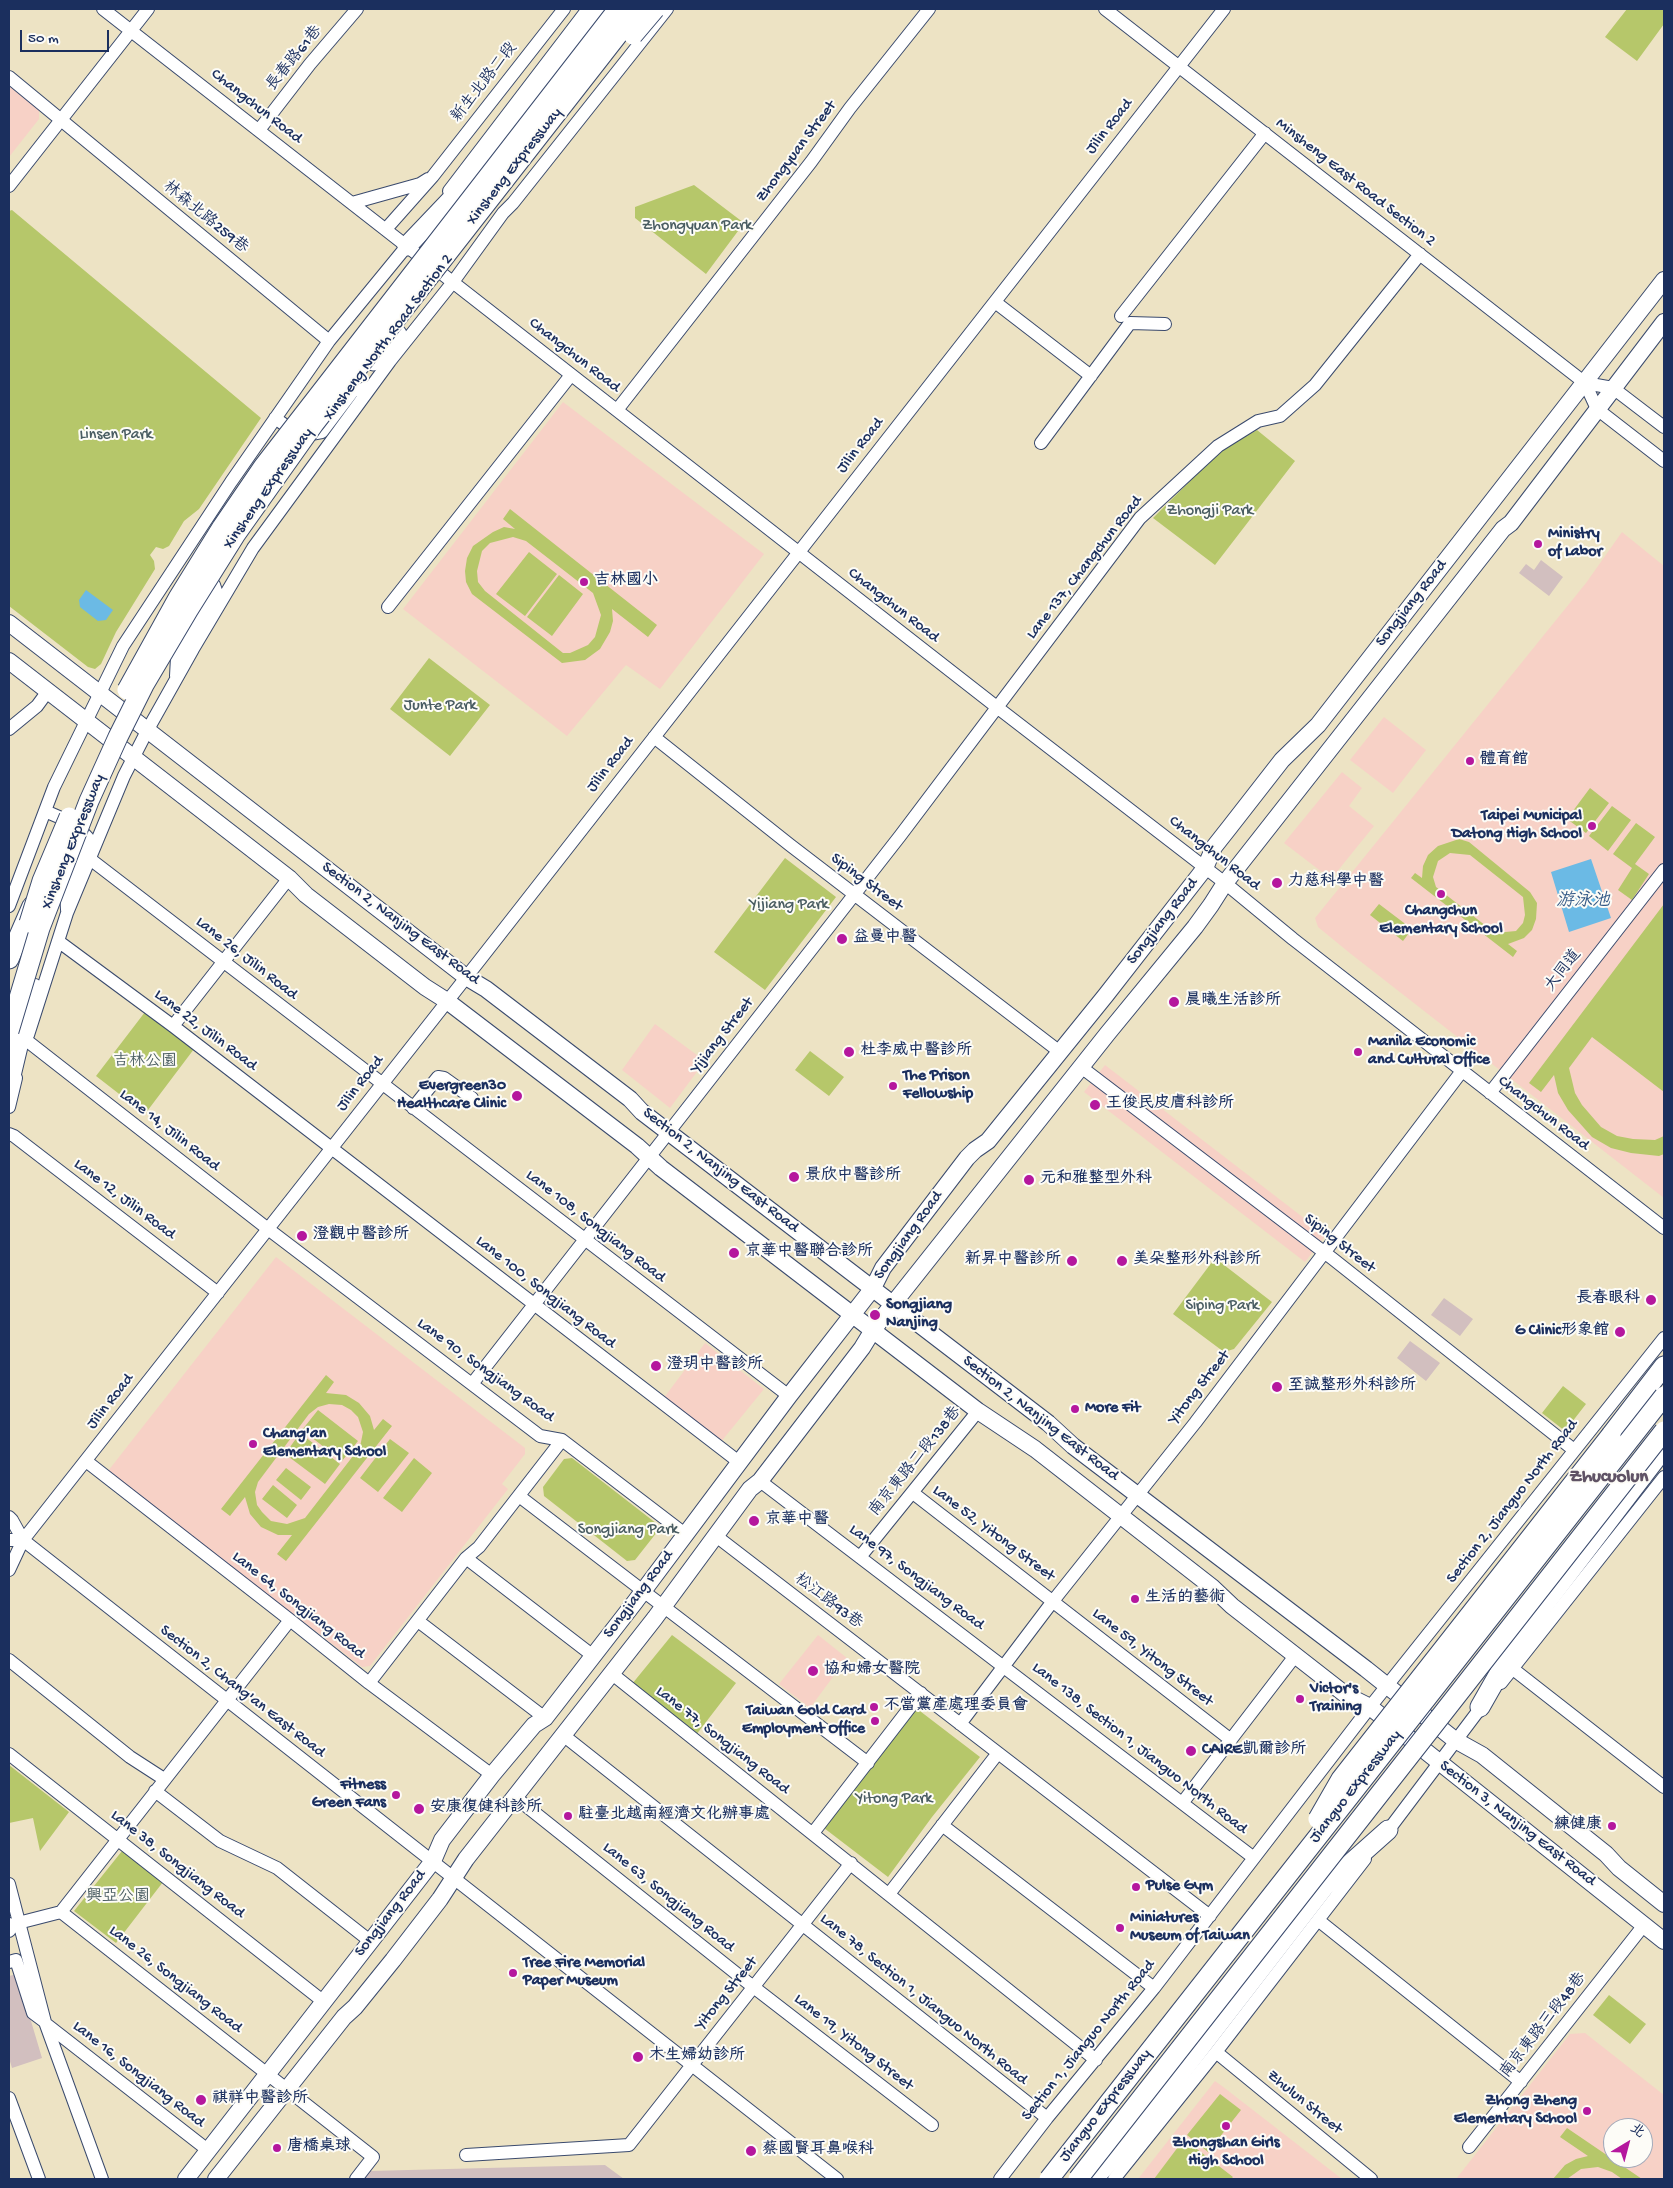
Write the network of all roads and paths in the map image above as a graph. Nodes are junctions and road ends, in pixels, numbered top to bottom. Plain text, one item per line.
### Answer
1 (103, 9) edge
2 (148, 9) edge
3 (357, 9) edge
4 (564, 9) edge
5 (588, 9) edge
6 (604, 9) edge
7 (618, 9) edge
8 (638, 9) edge
9 (654, 9) edge
10 (667, 9) edge
11 (929, 9) edge
12 (1105, 9) edge
13 (1224, 9) edge
14 (131, 30) junction
15 (1179, 66) junction
16 (9, 77) edge
17 (61, 120) junction
18 (260, 130) junction
19 (1265, 133) junction
20 (432, 176) junction
21 (9, 186) edge
22 (352, 203) junction
23 (386, 229) junction
24 (407, 246) junction
25 (1420, 254) junction
26 (1664, 280) edge
27 (453, 282) junction
28 (995, 302) junction
29 (1121, 316) dead end
30 (1165, 324) dead end
31 (1662, 330) edge
32 (330, 341) junction
33 (571, 374) junction
34 (1091, 376) junction
35 (1585, 383) junction
36 (371, 388) junction
37 (1614, 388) junction
38 (1597, 409) junction
39 (617, 410) junction
40 (275, 418) junction
41 (1664, 428) edge
42 (307, 430) junction
43 (1041, 442) dead end
44 (1664, 462) edge
45 (798, 552) junction
46 (180, 558) junction
47 (388, 607) dead end
48 (9, 623) edge
49 (9, 661) edge
50 (176, 680) junction
51 (48, 691) junction
52 (100, 694) junction
53 (998, 708) junction
54 (87, 721) junction
55 (9, 729) edge
56 (147, 731) junction
57 (654, 737) junction
58 (134, 757) junction
59 (44, 811) junction
60 (90, 859) junction
61 (1205, 868) junction
62 (1664, 870) edge
63 (289, 878) junction
64 (1225, 883) junction
65 (48, 887) junction
66 (854, 893) junction
67 (9, 906) edge
68 (67, 913) junction
69 (58, 941) junction
70 (9, 959) edge
71 (223, 962) junction
72 (50, 966) junction
73 (466, 977) junction
74 (9, 991) edge
75 (447, 1001) junction
76 (173, 1026) junction
77 (9, 1031) edge
78 (26, 1040) junction
79 (9, 1042) edge
80 (9, 1051) edge
81 (1060, 1052) junction
82 (9, 1066) edge
83 (1081, 1067) junction
84 (1462, 1071) junction
85 (9, 1084) edge
86 (382, 1084) junction
87 (1490, 1093) junction
88 (472, 1098) dead end
89 (9, 1107) edge
90 (414, 1108) junction
91 (668, 1132) junction
92 (9, 1134) edge
93 (331, 1149) junction
94 (650, 1156) junction
95 (1664, 1228) edge
96 (268, 1229) junction
97 (585, 1240) junction
98 (1324, 1252) junction
99 (873, 1288) junction
100 (218, 1293) junction
101 (893, 1304) junction
102 (534, 1305) junction
103 (853, 1315) junction
104 (873, 1330) junction
105 (1664, 1338) edge
106 (1664, 1366) edge
107 (472, 1384) junction
108 (789, 1396) junction
109 (1664, 1396) edge
110 (978, 1411) junction
111 (1664, 1431) edge
112 (562, 1440) junction
113 (1664, 1448) edge
114 (1574, 1450) junction
115 (86, 1461) junction
116 (739, 1462) junction
117 (1664, 1478) edge
118 (760, 1481) junction
119 (913, 1493) junction
120 (1137, 1494) junction
121 (519, 1496) junction
122 (1121, 1515) junction
123 (9, 1517) edge
124 (685, 1534) junction
125 (716, 1536) junction
126 (9, 1540) edge
127 (23, 1540) junction
128 (860, 1557) junction
129 (466, 1558) junction
130 (9, 1570) edge
131 (643, 1591) junction
132 (1053, 1601) junction
133 (664, 1605) junction
134 (290, 1620) junction
135 (418, 1621) junction
136 (592, 1656) junction
137 (1295, 1656) junction
138 (9, 1660) edge
139 (1004, 1666) junction
140 (1513, 1669) junction
141 (611, 1674) junction
142 (369, 1683) junction
143 (1387, 1686) junction
144 (921, 1693) junction
145 (226, 1700) junction
146 (1370, 1707) junction
147 (1480, 1707) junction
148 (545, 1718) junction
149 (960, 1724) junction
150 (563, 1735) junction
151 (1231, 1740) junction
152 (1455, 1740) junction
153 (998, 1753) junction
154 (9, 1754) edge
155 (1438, 1762) junction
156 (868, 1763) junction
157 (492, 1774) junction
158 (164, 1779) junction
159 (1664, 1787) edge
160 (155, 1791) junction
161 (515, 1797) junction
162 (1184, 1802) junction
163 (942, 1825) junction
164 (1388, 1830) junction
165 (813, 1833) junction
166 (117, 1839) junction
167 (1254, 1858) junction
168 (432, 1862) junction
169 (851, 1863) junction
170 (1289, 1871) junction
171 (452, 1877) junction
172 (9, 1884) edge
173 (889, 1894) junction
174 (1664, 1904) edge
175 (61, 1912) junction
176 (1210, 1916) junction
177 (1318, 1920) junction
178 (802, 1924) junction
179 (1644, 1925) junction
180 (12, 1926) edge
181 (370, 1941) junction
182 (1664, 1941) edge
183 (9, 1962) edge
184 (754, 1987) junction
185 (1154, 1988) junction
186 (324, 2002) junction
187 (46, 2023) junction
188 (1216, 2052) junction
189 (1096, 2060) junction
190 (692, 2065) junction
191 (268, 2074) junction
192 (1521, 2082) junction
193 (287, 2089) junction
194 (9, 2098) edge
195 (1047, 2118) junction
196 (932, 2126) dead end
197 (1469, 2147) dead end
198 (209, 2151) junction
199 (466, 2156) dead end
200 (38, 2179) edge
201 (102, 2179) edge
202 (186, 2179) edge
203 (216, 2179) edge
204 (356, 2179) edge
205 (836, 2179) edge
206 (1000, 2179) edge
207 (1049, 2179) edge
208 (1078, 2179) edge
209 (1093, 2179) edge
210 (1114, 2179) edge
211 (1371, 2179) edge

1 - 14 street, Changchun Road
2 - 14 street
3 - 18 street, 長春路61巷
4 - 20 street, 新生北路二段
5 - 24 street
6 - 24 highway
7 - 65 highway, Xinsheng Expressway, bridge
8 - 42 highway, Xinsheng Expressway, bridge
9 - 42 highway, bridge
10 - 27 street, Xinsheng North Road Section 2
11 - 39 street, Zhongyuan Street
12 - 15 street, Minsheng East Road Section 2
13 - 15 street, Jilin Road
14 - 17 street
14 - 18 street, Changchun Road
15 - 19 street, Minsheng East Road Section 2
15 - 28 street, Jilin Road
16 - 17 street, 林森北路259巷
17 - 21 street
17 - 32 street, 林森北路259巷
18 - 22 street, Changchun Road
19 - 25 street, Minsheng East Road Section 2
19 - 29 street
20 - 22 street, 新生北路二段
20 - 23 street, 新生北路二段
22 - 23 street, Changchun Road
23 - 24 street, Changchun Road
24 - 27 street, Changchun Road
24 - 32 street
25 - 35 street, Minsheng East Road Section 2
25 - 53 street, Lane 137, Changchun Road
26 - 35 main road, Songjiang Road
27 - 33 street, Changchun Road
27 - 36 street, Xinsheng North Road Section 2
28 - 34 street
28 - 45 street, Jilin Road
30 - 34 street
31 - 37 main road, Songjiang Road
32 - 40 street
33 - 39 street, Changchun Road
33 - 47 street
34 - 43 street
35 - 37 street, Minsheng East Road Section 2
35 - 38 street, Minsheng East Road Section 2
35 - 61 main road, Songjiang Road
36 - 42 street
36 - 50 street, Xinsheng North Road Section 2
37 - 38 main road, Songjiang Road
37 - 41 street, Minsheng East Road Section 2
38 - 44 street, Minsheng East Road Section 2
38 - 64 main road, Songjiang Road
39 - 45 street, Changchun Road
40 - 42 street
40 - 46 street
42 - 65 highway, Xinsheng Expressway, bridge
45 - 53 street, Changchun Road
45 - 57 street, Jilin Road
46 - 50 street
46 - 52 street
48 - 52 main road, Section 2, Nanjing East Road
49 - 51 main road, Section 2, Nanjing East Road
50 - 56 street, Xinsheng North Road Section 2
51 - 54 main road, Section 2, Nanjing East Road
51 - 55 street
52 - 54 street
52 - 56 main road, Section 2, Nanjing East Road
53 - 61 street, Changchun Road
53 - 66 street, Yijiang Street
54 - 58 main road, Section 2, Nanjing East Road
54 - 59 street
56 - 58 street, Xinsheng North Road Section 2
56 - 73 main road, Section 2, Nanjing East Road
57 - 66 street, Siping Street
57 - 73 street, Jilin Road
58 - 60 street, Xinsheng North Road Section 2
58 - 63 main road, Section 2, Nanjing East Road
59 - 67 street
59 - 68 street
60 - 68 street, Xinsheng North Road Section 2
60 - 71 street, Lane 26, Jilin Road
61 - 64 street, Changchun Road
61 - 81 main road, Songjiang Road
62 - 87 street, 大同道
63 - 71 street
63 - 75 main road, Section 2, Nanjing East Road
64 - 83 main road, Songjiang Road
64 - 84 street, Changchun Road
65 - 70 highway, bridge
65 - 74 highway, Xinsheng Expressway, bridge
65 - 77 highway, Xinsheng Expressway, bridge
65 - 85 highway, bridge
66 - 81 street, Siping Street
66 - 91 street, Yijiang Street
68 - 69 street
69 - 72 street
69 - 76 street, Lane 22, Jilin Road
71 - 76 street
71 - 86 street, Lane 26, Jilin Road
72 - 78 street
72 - 79 street
73 - 75 street, Jilin Road
73 - 91 main road, Section 2, Nanjing East Road
75 - 86 street, Jilin Road
75 - 94 main road, Section 2, Nanjing East Road
76 - 93 street, Lane 22, Jilin Road
78 - 89 street
78 - 96 street, Lane 14, Jilin Road
80 - 82 street
81 - 99 main road, Songjiang Road
83 - 98 street, Siping Street
83 - 101 main road, Songjiang Road
84 - 87 street, Changchun Road
84 - 98 street, Yitong Street
86 - 90 street, Lane 108, Songjiang Road
86 - 93 street, Jilin Road
87 - 95 street, Changchun Road
88 - 90 street
90 - 97 street, Lane 108, Songjiang Road
91 - 94 street, Yijiang Street
91 - 99 main road, Section 2, Nanjing East Road
92 - 100 street, Lane 12, Jilin Road
93 - 96 street, Jilin Road
93 - 102 street, Lane 100, Songjiang Road
94 - 97 street, Yijiang Street
94 - 103 main road, Section 2, Nanjing East Road
96 - 100 street, Jilin Road
96 - 107 street, Lane 90, Songjiang Road
97 - 102 street, Yijiang Street
97 - 108 street, Lane 108, Songjiang Road
98 - 114 street, Siping Street
98 - 120 street, Yitong Street
99 - 101 main road, Section 2, Nanjing East Road
99 - 103 main road, Songjiang Road
100 - 115 street, Jilin Road
101 - 104 main road, Songjiang Road
101 - 120 main road, Section 2, Nanjing East Road
102 - 107 street, Yijiang Street
102 - 116 street, Lane 100, Songjiang Road
103 - 104 main road, Section 2, Nanjing East Road
103 - 108 main road, Songjiang Road
104 - 110 main road, Section 2, Nanjing East Road
104 - 118 main road, Songjiang Road
105 - 114 street, Section 2, Jianguo North Road
106 - 170 highway, bridge
107 - 112 street, Lane 90, Songjiang Road
108 - 116 main road, Songjiang Road
109 - 170 highway, Jianguo Expressway, bridge
110 - 119 street, 南京東路二段138巷
110 - 122 main road, Section 2, Nanjing East Road
111 - 208 highway, Jianguo Expressway, bridge
112 - 121 street
112 - 124 street, Lane 90, Songjiang Road
113 - 147 highway
114 - 143 street, Section 2, Jianguo North Road
115 - 127 street, Jilin Road
115 - 134 street, Lane 64, Songjiang Road
116 - 124 main road, Songjiang Road
117 - 140 street
118 - 125 main road, Songjiang Road
118 - 128 street, Lane 97, Songjiang Road
119 - 128 street, 南京東路二段138巷
119 - 132 street, Lane 52, Yitong Street
120 - 122 street, Yitong Street
120 - 143 main road, Section 2, Nanjing East Road
121 - 129 street
121 - 131 street
122 - 132 street, Yitong Street
122 - 137 main road, Section 2, Nanjing East Road
123 - 127 street
124 - 131 main road, Songjiang Road
125 - 133 main road, Songjiang Road
125 - 144 street, 松江路93巷
126 - 127 street
127 - 130 street, Jilin Road
127 - 145 street, Section 2, Chang'an East Road
128 - 139 street, Lane 97, Songjiang Road
129 - 135 street
129 - 136 street
131 - 133 street
131 - 136 main road, Songjiang Road
132 - 139 street, Yitong Street
132 - 151 street, Lane 59, Yitong Street
133 - 141 main road, Songjiang Road
133 - 156 street
134 - 142 street, Lane 64, Songjiang Road
134 - 145 street
135 - 142 street
135 - 148 street
136 - 148 main road, Songjiang Road
137 - 146 main road, Section 2, Nanjing East Road
137 - 151 street
138 - 158 street
139 - 149 street, Yitong Street
139 - 162 street, Lane 138, Section 1, Jianguo North Road
140 - 147 street
140 - 159 street
141 - 150 main road, Songjiang Road
141 - 165 street, Lane 77, Songjiang Road
142 - 157 street, Lane 64, Songjiang Road
143 - 146 street, Section 1, Jianguo North Road
143 - 152 main road, Section 3, Nanjing East Road
144 - 149 street
144 - 156 street
145 - 158 street
145 - 168 street, Section 2, Chang'an East Road
146 - 155 main road, Section 3, Nanjing East Road
146 - 167 street, Section 1, Jianguo North Road
147 - 152 street
148 - 157 main road, Songjiang Road
149 - 153 street
150 - 161 main road, Songjiang Road
150 - 178 street, Lane 78, Section 1, Jianguo North Road
151 - 162 street
152 - 155 street
152 - 174 main road, Section 3, Nanjing East Road
153 - 163 street
153 - 176 street
154 - 166 street, Lane 38, Songjiang Road
155 - 164 street
155 - 179 main road, Section 3, Nanjing East Road
156 - 165 street
157 - 168 main road, Songjiang Road
158 - 160 street
160 - 166 street
160 - 181 street
161 - 171 main road, Songjiang Road
161 - 184 street, Lane 63, Songjiang Road
162 - 167 street, Lane 138, Section 1, Jianguo North Road
163 - 173 street
163 - 185 street
164 - 177 street
164 - 209 highway
165 - 169 street
166 - 175 street
166 - 186 street, Lane 38, Songjiang Road
167 - 176 street, Section 1, Jianguo North Road
168 - 171 street, Section 2, Chang'an East Road
168 - 181 main road, Songjiang Road
169 - 173 street
169 - 178 street, Yitong Street
170 - 207 highway, Jianguo Expressway, bridge
171 - 190 street, Section 2, Chang'an East Road
171 - 193 main road, Songjiang Road
172 - 180 street
173 - 189 street
175 - 180 street
175 - 191 street, Lane 26, Songjiang Road
176 - 185 street, Section 1, Jianguo North Road
177 - 188 street
177 - 192 street
178 - 184 street, Yitong Street
178 - 195 street, Lane 78, Section 1, Jianguo North Road
179 - 182 main road, Section 3, Nanjing East Road
179 - 192 street, 南京東路三段48巷
180 - 187 street
181 - 186 main road, Songjiang Road
183 - 187 street
184 - 190 street, Yitong Street
184 - 196 street, Lane 19, Yitong Street
185 - 189 street, Section 1, Jianguo North Road
186 - 191 main road, Songjiang Road
187 - 198 street, Lane 16, Songjiang Road
187 - 201 street
188 - 210 street
188 - 211 street, Zhulun Street
189 - 195 street, Section 1, Jianguo North Road
190 - 199 street, Yitong Street
190 - 205 street, Section 2, Chang'an East Road
191 - 193 street, Lane 26, Songjiang Road
191 - 198 main road, Songjiang Road
192 - 197 street, 南京東路三段48巷
193 - 203 main road, Songjiang Road
193 - 204 street, Lane 26, Songjiang Road
194 - 200 street
195 - 206 street, Section 1, Jianguo North Road
198 - 202 main road, Songjiang Road

